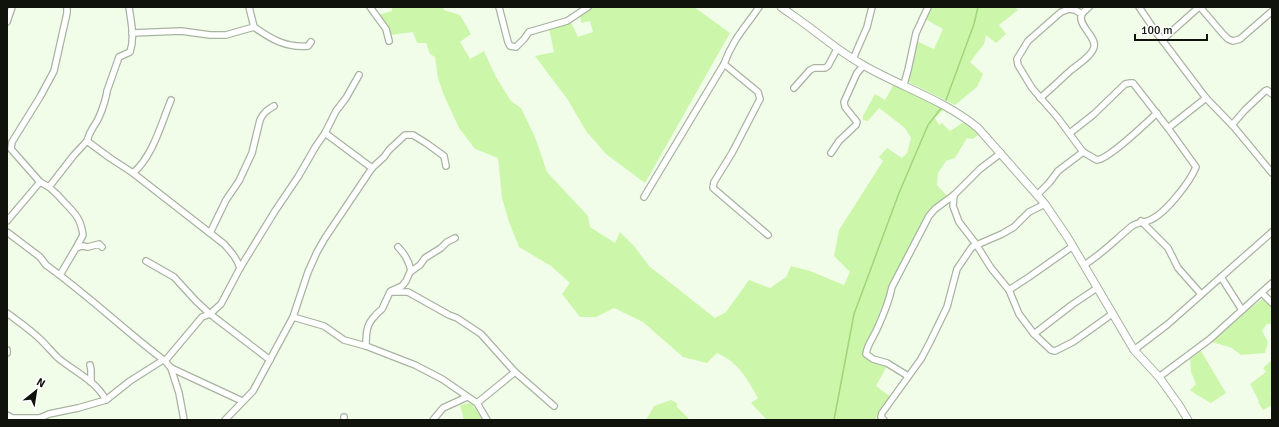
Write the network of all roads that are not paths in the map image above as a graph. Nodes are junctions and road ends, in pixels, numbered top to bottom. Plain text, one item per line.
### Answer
1 (12, 7) edge
2 (67, 7) edge
3 (129, 7) edge
4 (249, 7) edge
5 (370, 7) edge
6 (500, 7) edge
7 (588, 7) edge
8 (759, 7) edge
9 (781, 7) edge
10 (872, 7) edge
11 (928, 7) edge
12 (1089, 7) edge
13 (1139, 7) edge
14 (1200, 7) edge
15 (1270, 10) edge
16 (1082, 14) junction
17 (7, 22) edge
18 (254, 27) junction
19 (132, 33) junction
20 (1162, 40) junction
21 (389, 41) dead end
22 (311, 42) dead end
23 (837, 49) junction
24 (853, 59) junction
25 (724, 64) junction
26 (864, 65) junction
27 (359, 75) dead end
28 (904, 84) junction
29 (794, 88) dead end
30 (1272, 94) edge
31 (1040, 98) junction
32 (1206, 98) junction
33 (170, 100) dead end
34 (274, 106) dead end
35 (1157, 113) junction
36 (1232, 125) junction
37 (1168, 128) junction
38 (325, 133) junction
39 (1070, 133) junction
40 (87, 141) junction
41 (1083, 152) junction
42 (831, 153) dead end
43 (1001, 153) junction
44 (446, 166) dead end
45 (372, 168) junction
46 (133, 173) junction
47 (1272, 173) edge
48 (40, 182) junction
49 (49, 187) junction
50 (954, 195) junction
51 (1037, 195) junction
52 (644, 196) dead end
53 (1045, 204) junction
54 (7, 221) edge
55 (1141, 221) junction
56 (7, 232) edge
57 (1272, 232) edge
58 (210, 233) junction
59 (768, 235) dead end
60 (455, 238) dead end
61 (976, 244) junction
62 (1073, 246) junction
63 (102, 247) dead end
64 (398, 247) dead end
65 (76, 248) junction
66 (146, 261) dead end
67 (1084, 265) junction
68 (240, 268) junction
69 (411, 271) junction
70 (60, 275) junction
71 (1221, 277) junction
72 (1272, 283) edge
73 (1097, 288) junction
74 (1008, 290) junction
75 (390, 292) junction
76 (1262, 293) junction
77 (1201, 294) junction
78 (1272, 303) edge
79 (1242, 310) junction
80 (7, 314) edge
81 (210, 314) junction
82 (1112, 314) junction
83 (293, 317) junction
84 (1034, 334) junction
85 (366, 346) junction
86 (7, 350) edge
87 (1134, 350) junction
88 (7, 353) edge
89 (164, 360) junction
90 (270, 360) junction
91 (90, 365) dead end
92 (171, 368) junction
93 (515, 372) junction
94 (908, 376) junction
95 (1159, 377) junction
96 (91, 382) junction
97 (467, 397) junction
98 (106, 400) junction
99 (242, 402) junction
100 (477, 404) junction
101 (554, 406) dead end
102 (7, 415) edge
103 (39, 419) edge
104 (184, 420) edge
105 (225, 420) edge
106 (433, 420) edge
107 (487, 420) edge
108 (884, 420) edge
109 (1188, 420) edge

1 - 17 street
2 - 48 street
3 - 19 street
4 - 18 street
5 - 21 street
6 - 7 street
8 - 25 street
9 - 23 street
10 - 24 street
11 - 28 street
12 - 16 street
13 - 20 street
14 - 15 street
14 - 20 street
16 - 31 street
16 - 31 street
18 - 19 street
18 - 22 street
19 - 40 street
20 - 32 street
23 - 24 street
23 - 29 street
24 - 26 street
25 - 52 street
25 - 59 street
26 - 28 street
26 - 42 street
27 - 38 street
28 - 43 street
30 - 36 street
31 - 39 street
32 - 36 street
32 - 37 street
33 - 46 street
34 - 58 street
35 - 37 street
35 - 39 street
35 - 41 street
36 - 47 street
37 - 55 street
38 - 45 street
38 - 68 street
39 - 41 street
40 - 46 street
40 - 49 street
41 - 51 street
43 - 50 street
43 - 51 street
44 - 45 street
45 - 83 street
46 - 58 street
48 - 49 street
48 - 54 street
49 - 65 street
50 - 61 street
50 - 94 street
51 - 53 street
53 - 61 street
53 - 62 street
55 - 67 street
55 - 77 street
56 - 70 street
57 - 71 street
58 - 68 street
60 - 69 street
61 - 74 street
61 - 94 street
62 - 67 street
62 - 74 street
63 - 65 street
64 - 69 street
65 - 70 street
66 - 81 street
67 - 73 street
68 - 81 street
69 - 75 street
70 - 89 street
71 - 77 street
71 - 79 street
72 - 76 street
73 - 82 street
73 - 84 street
74 - 84 street
75 - 85 street
75 - 93 street
76 - 78 street
76 - 79 street
77 - 87 street
79 - 95 street
80 - 96 street
81 - 89 street
81 - 90 street
82 - 84 street
82 - 87 street
83 - 85 street
83 - 90 street
85 - 97 street
86 - 88 street
87 - 95 street
89 - 92 street
89 - 98 street
90 - 99 street
91 - 96 street
92 - 99 street
92 - 104 street
93 - 100 street
93 - 101 street
94 - 108 street
95 - 109 street
96 - 98 street
97 - 100 street
97 - 106 street
98 - 103 street
99 - 105 street
100 - 107 street
102 - 103 street

